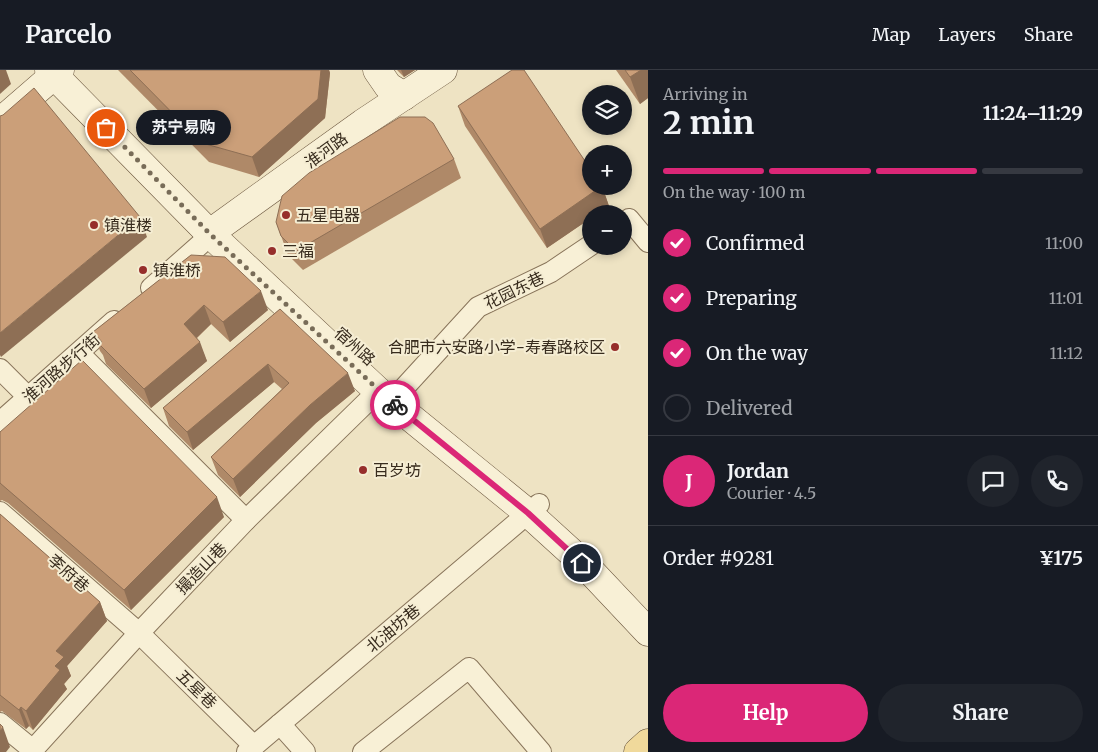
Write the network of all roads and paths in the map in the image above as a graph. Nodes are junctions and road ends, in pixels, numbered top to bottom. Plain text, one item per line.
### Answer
1 (378, 70) edge
2 (444, 70) edge
3 (58, 71) edge
4 (404, 96) junction
5 (0, 122) edge
6 (632, 226) edge
7 (216, 230) junction
8 (648, 242) edge
9 (582, 251) edge
10 (79, 353) junction
11 (0, 368) edge
12 (390, 390) junction
13 (28, 397) junction
14 (0, 422) edge
15 (534, 508) junction
16 (0, 512) edge
17 (246, 520) junction
18 (648, 612) edge
19 (648, 632) edge
20 (139, 633) junction
21 (0, 723) edge
22 (280, 724) junction
23 (648, 743) edge
24 (251, 749) edge
25 (32, 751) edge
26 (305, 752) edge
27 (364, 752) edge
28 (541, 752) edge
29 (638, 752) edge

1 - 4 main road
2 - 4 main road, 淮河路
3 - 5 main road
3 - 7 main road, 宿州路
4 - 7 main road, 淮河路
6 - 8 street
7 - 10 street, 淮河路步行街
7 - 12 main road, 宿州路
9 - 12 street, 花园东巷
10 - 13 street, 淮河路步行街
10 - 17 street
11 - 13 street
12 - 15 main road, 宿州路
12 - 17 street, 撮造山巷
13 - 14 street, 淮河路步行街
15 - 18 main road, 宿州路
15 - 19 main road, 宿州路
15 - 22 street, 北油坊巷
16 - 20 street, 李府巷
17 - 20 street, 撮造山巷
20 - 24 street, 五星巷
20 - 25 street, 撮造山巷
21 - 25 street
22 - 24 street, 北油坊巷
22 - 26 street
23 - 29 main road
27 - 28 street

